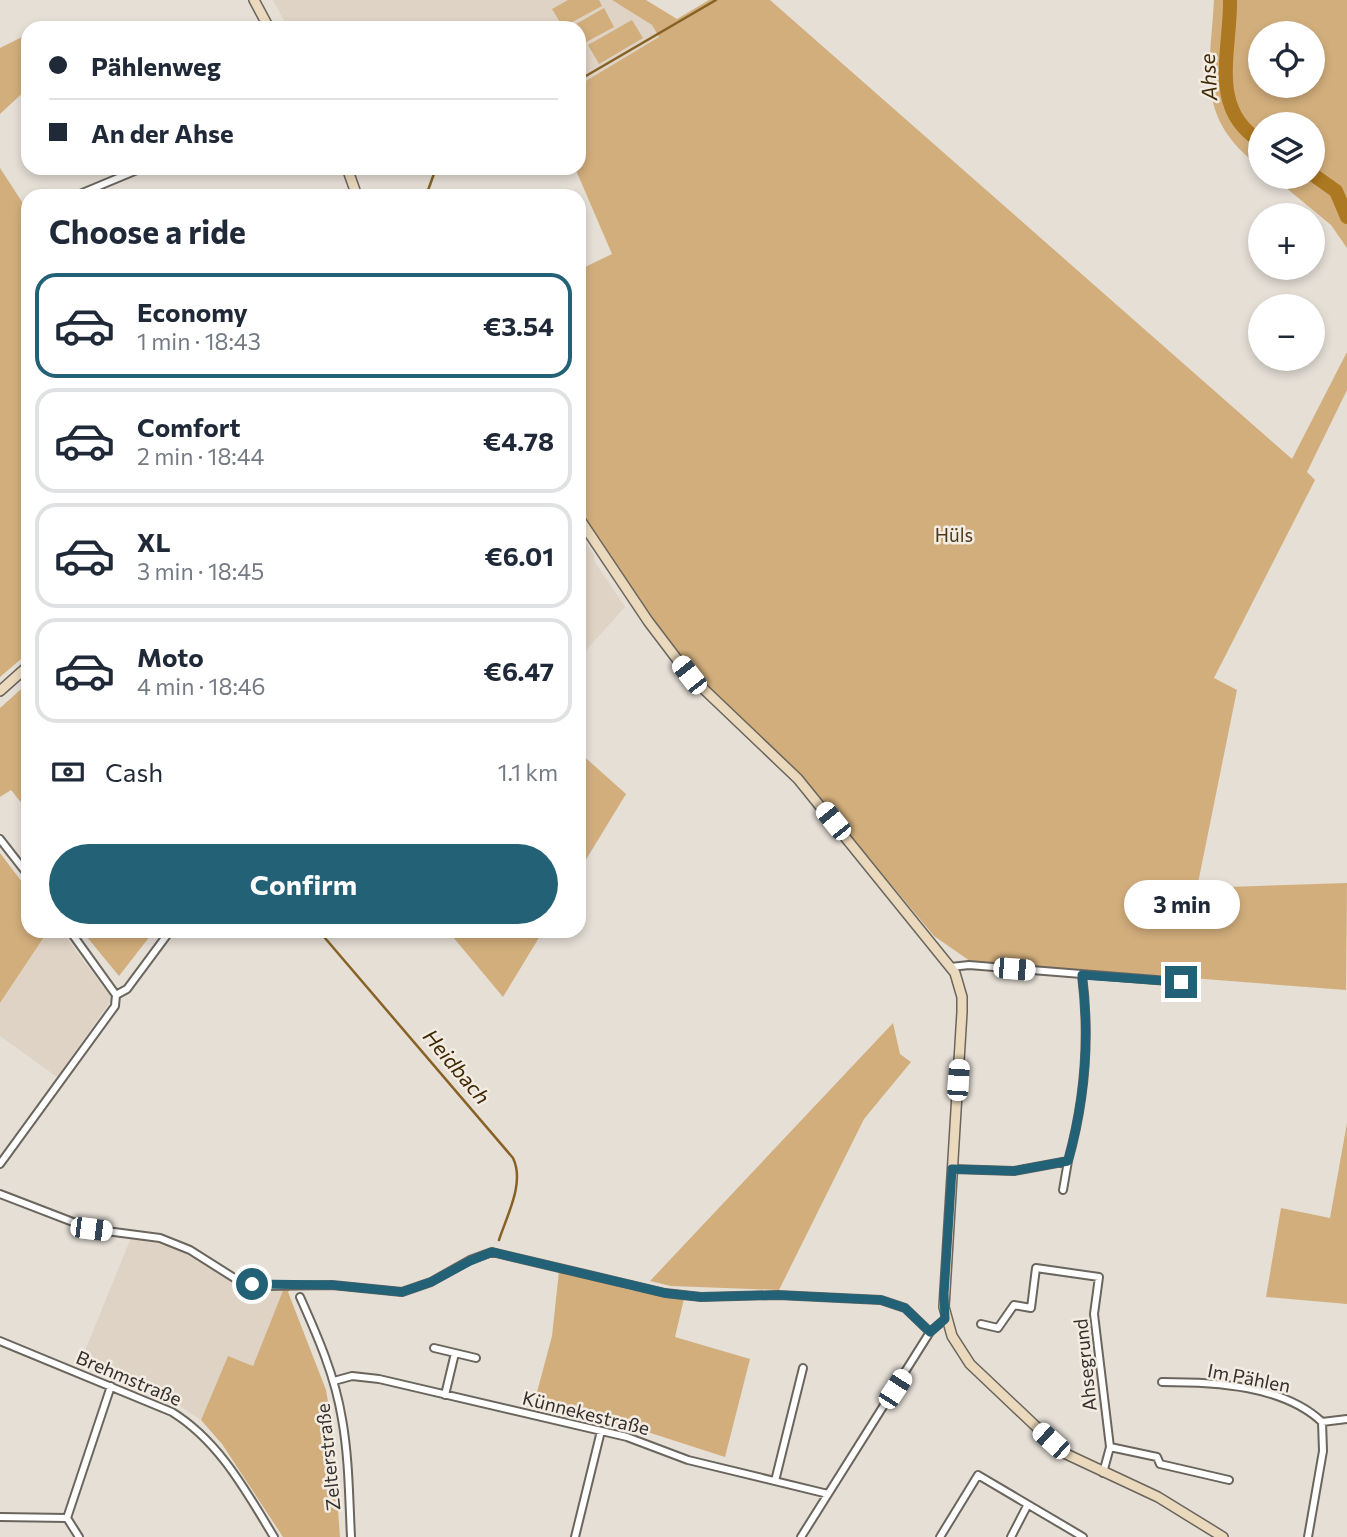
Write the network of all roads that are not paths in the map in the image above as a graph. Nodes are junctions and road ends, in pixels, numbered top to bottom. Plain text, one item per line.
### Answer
1 (254, 0) edge
2 (265, 21) edge
3 (125, 175) edge
4 (92, 189) edge
5 (586, 528) edge
6 (21, 672) edge
7 (0, 691) edge
8 (0, 839) edge
9 (21, 866) edge
10 (75, 938) edge
11 (165, 938) edge
12 (951, 967) junction
13 (1082, 975) junction
14 (1181, 982) dead end
15 (116, 995) junction
16 (1068, 1161) junction
17 (0, 1164) edge
18 (952, 1169) junction
19 (1063, 1190) dead end
20 (0, 1194) edge
21 (300, 1297) dead end
22 (945, 1319) junction
23 (981, 1324) dead end
24 (930, 1332) junction
25 (0, 1341) edge
26 (434, 1348) dead end
27 (456, 1353) junction
28 (476, 1358) dead end
29 (803, 1368) dead end
30 (334, 1381) junction
31 (1163, 1382) dead end
32 (111, 1386) junction
33 (445, 1395) junction
34 (1347, 1419) edge
35 (1322, 1422) junction
36 (601, 1431) junction
37 (1110, 1447) junction
38 (1103, 1473) junction
39 (1229, 1480) dead end
40 (775, 1481) junction
41 (828, 1494) junction
42 (1027, 1506) junction
43 (0, 1517) edge
44 (66, 1518) junction
45 (79, 1537) edge
46 (274, 1537) edge
47 (351, 1537) edge
48 (575, 1537) edge
49 (801, 1537) edge
50 (940, 1537) edge
51 (1011, 1537) edge
52 (1083, 1537) edge
53 (1223, 1537) edge
54 (1308, 1537) edge

1 - 2 main road
3 - 4 street
5 - 12 main road
6 - 7 main road
8 - 9 street
10 - 15 street
11 - 15 street
12 - 13 street
12 - 18 main road
13 - 14 street
13 - 16 street
15 - 17 street
16 - 18 street
16 - 19 street
18 - 22 main road
20 - 24 street
21 - 30 street, Zelterstraße
22 - 24 street
22 - 38 main road
23 - 37 street, Ahsegrund
24 - 41 street
25 - 32 street, Brehmstraße
26 - 27 street
27 - 28 street
27 - 33 street
29 - 40 street
30 - 33 street, Künnekestraße
30 - 47 street, Zelterstraße
31 - 35 street, Im Pählen
32 - 44 street
32 - 46 street, Brehmstraße
33 - 36 street, Künnekestraße
34 - 35 street
35 - 54 street
36 - 40 street, Künnekestraße
36 - 48 street
37 - 38 street, Ahsegrund
37 - 39 street
38 - 53 main road
40 - 41 street, Künnekestraße
41 - 49 street
42 - 50 street
42 - 51 street
42 - 52 street
43 - 44 street
44 - 45 street

